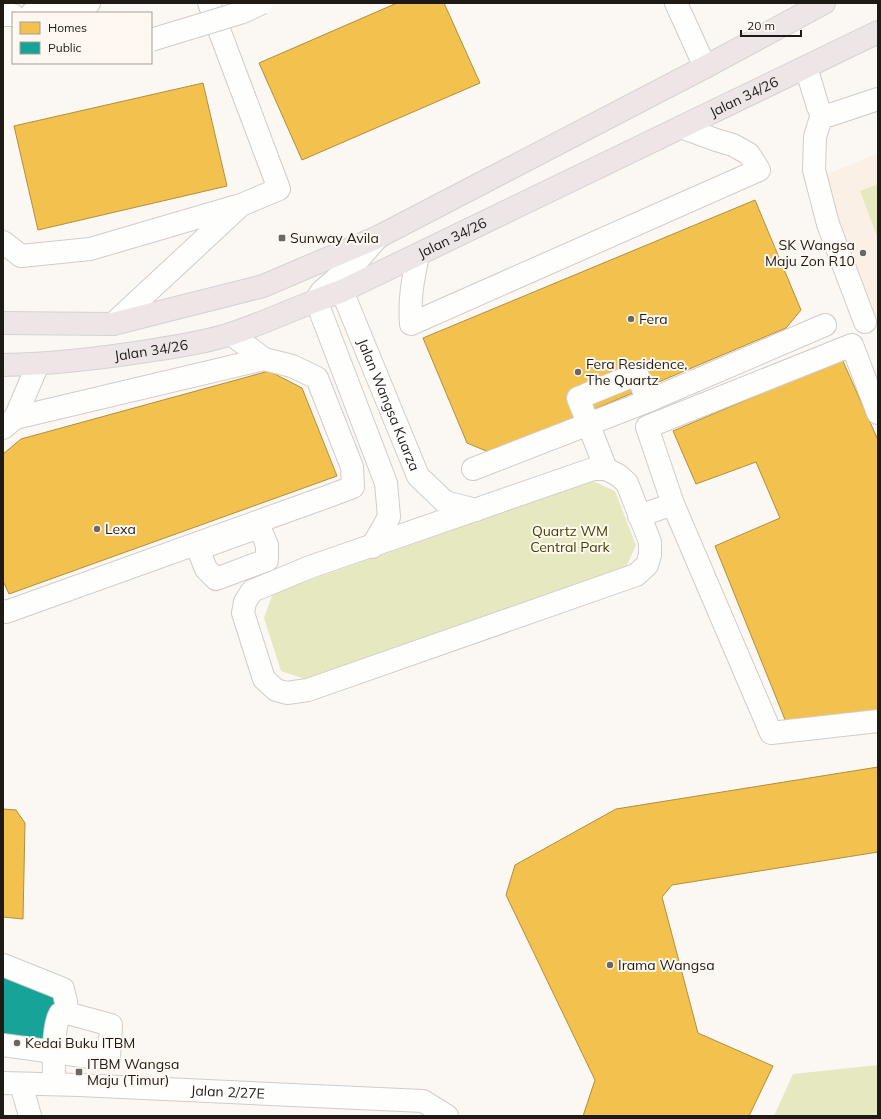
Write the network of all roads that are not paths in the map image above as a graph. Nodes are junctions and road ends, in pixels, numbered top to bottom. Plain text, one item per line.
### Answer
1 (89, 3) edge
2 (209, 3) edge
3 (262, 3) edge
4 (676, 3) edge
5 (824, 3) edge
6 (38, 12) edge
7 (878, 32) edge
8 (152, 40) edge
9 (705, 67) junction
10 (806, 67) junction
11 (878, 99) edge
12 (822, 114) junction
13 (681, 127) junction
14 (241, 205) junction
15 (378, 237) junction
16 (3, 242) edge
17 (418, 255) junction
18 (342, 291) junction
19 (316, 300) junction
20 (282, 314) junction
21 (865, 322) dead end
22 (3, 323) edge
23 (113, 324) junction
24 (825, 325) dead end
25 (231, 334) junction
26 (330, 337) junction
27 (264, 359) junction
28 (38, 364) junction
29 (3, 365) edge
30 (648, 401) junction
31 (878, 413) edge
32 (9, 423) edge
33 (589, 424) junction
34 (473, 469) dead end
35 (606, 469) junction
36 (673, 504) junction
37 (476, 510) junction
38 (639, 516) junction
39 (372, 547) junction
40 (243, 569) dead end
41 (252, 591) junction
42 (3, 611) edge
43 (878, 721) edge
44 (3, 965) edge
45 (67, 1013) junction
46 (3, 1046) edge
47 (54, 1053) junction
48 (12, 1084) edge
49 (54, 1084) junction
50 (30, 1116) edge
51 (448, 1116) edge

1 - 6 street
2 - 14 street
3 - 8 street, bridge
4 - 9 street
5 - 9 main road
7 - 10 main road, Jalan 34/26
9 - 15 main road
10 - 12 street
10 - 13 main road, Jalan 34/26
11 - 12 street
12 - 21 street
13 - 17 main road, Jalan 34/26
13 - 17 street
14 - 16 street
14 - 23 street
15 - 19 street
15 - 23 main road
17 - 18 main road, Jalan 34/26
18 - 19 main road, Jalan 34/26
18 - 37 street, Jalan Wangsa Kuarza
19 - 20 main road, Jalan 34/26
19 - 26 street
20 - 25 main road, Jalan 34/26
20 - 26 street
22 - 23 main road
24 - 30 street
25 - 27 street
25 - 28 main road, Jalan 34/26
26 - 39 street
27 - 32 street
27 - 42 street
28 - 29 main road, Jalan 34/26
28 - 32 street
30 - 33 street
30 - 33 street
31 - 36 street
33 - 34 street
33 - 35 street
35 - 37 street
35 - 38 street
36 - 38 street
36 - 43 street
37 - 39 street
38 - 41 street
39 - 41 street
40 - 41 street
44 - 45 street
45 - 47 street
45 - 47 street
46 - 47 street
47 - 49 street
48 - 49 street, Jalan 2/27E
48 - 50 street
49 - 51 street, Jalan 2/27E

